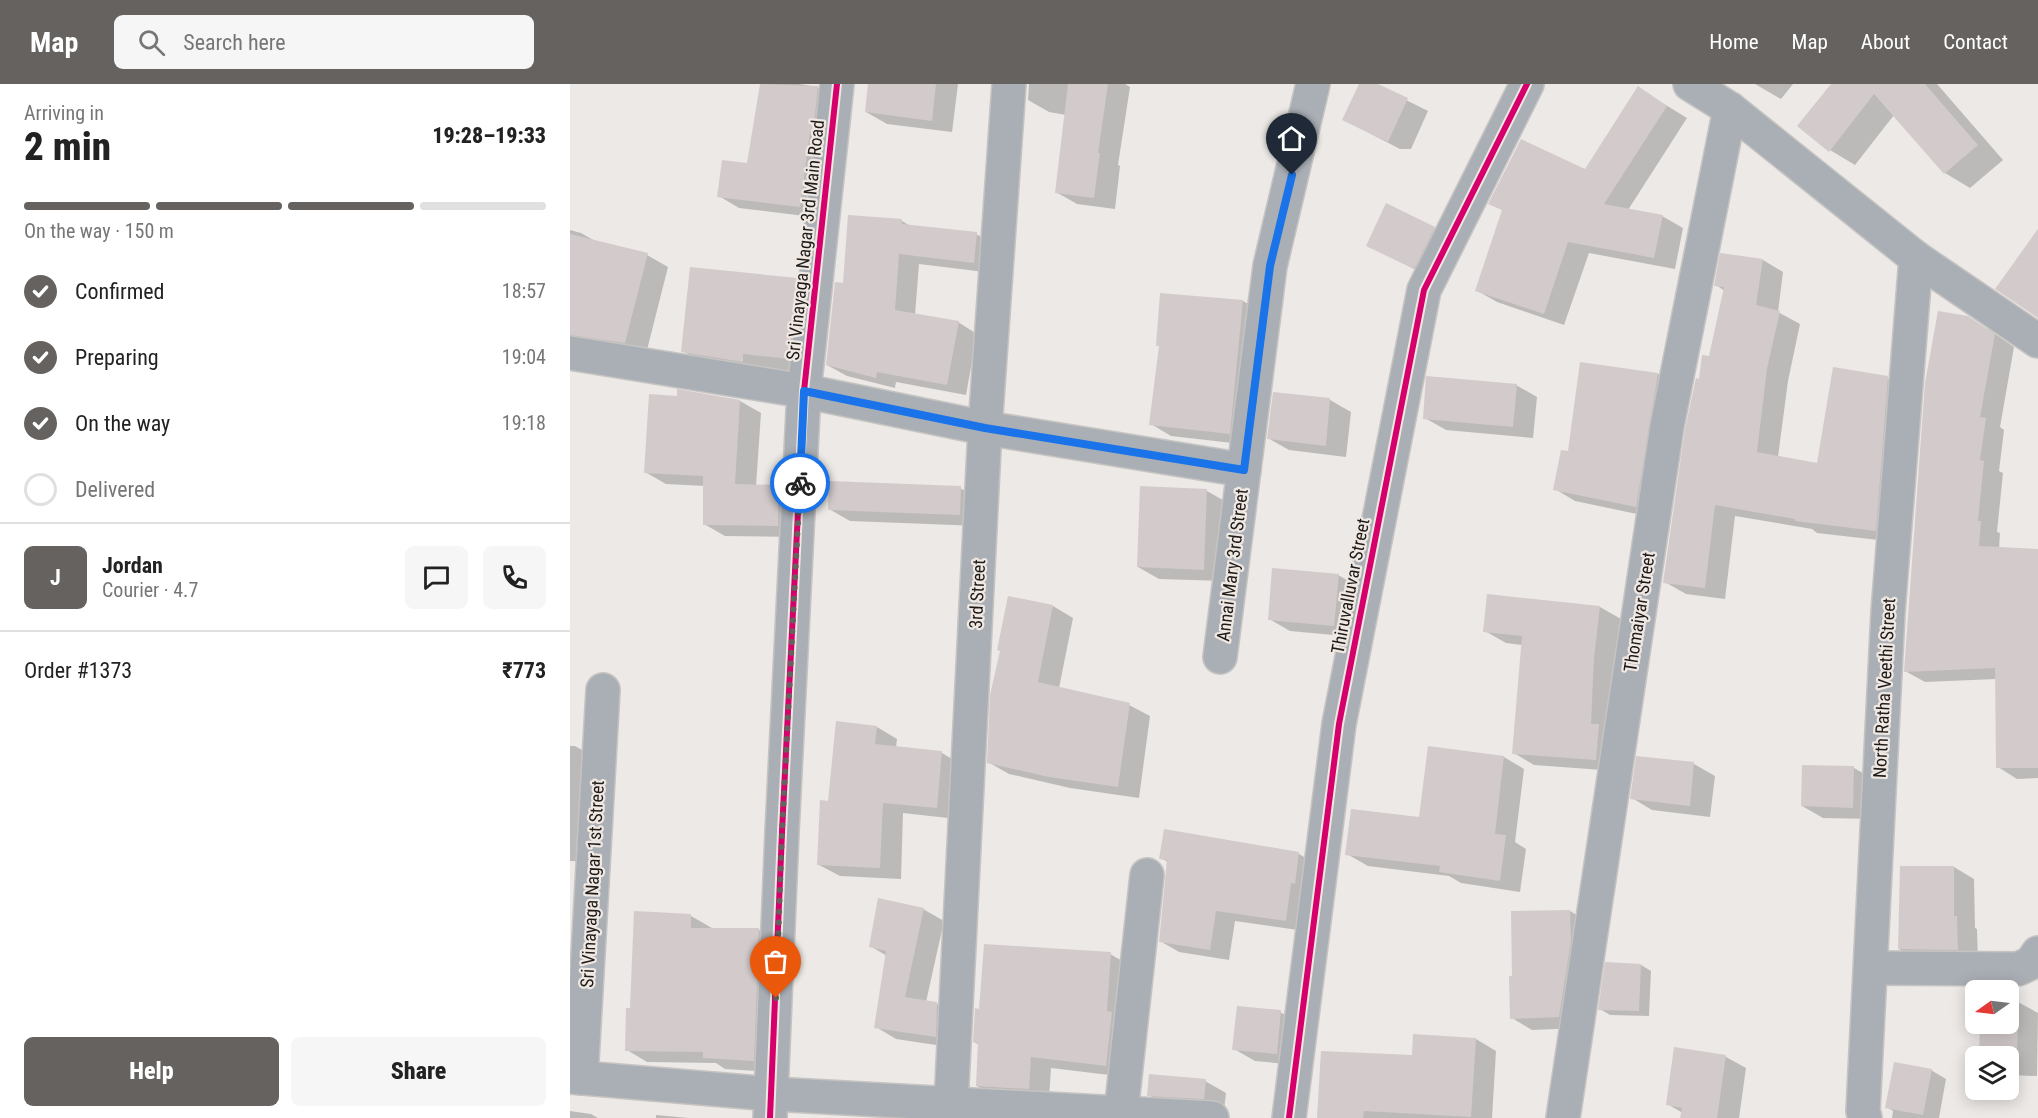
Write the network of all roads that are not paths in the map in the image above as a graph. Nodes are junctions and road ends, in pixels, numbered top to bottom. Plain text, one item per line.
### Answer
1 (837, 84) edge
2 (1009, 84) edge
3 (1313, 84) edge
4 (1527, 84) edge
5 (1690, 84) edge
6 (1730, 110) junction
7 (1916, 258) junction
8 (2038, 341) edge
9 (570, 353) edge
10 (804, 391) junction
11 (985, 428) junction
12 (1244, 470) junction
13 (1220, 657) dead end
14 (603, 690) dead end
15 (1147, 875) dead end
16 (2038, 953) edge
17 (1871, 968) junction
18 (576, 1078) edge
19 (951, 1104) junction
20 (771, 1106) edge
21 (1121, 1113) junction
22 (1212, 1118) edge
23 (1289, 1118) edge
24 (1563, 1118) edge
25 (1865, 1118) edge

1 - 10 street, Sri Vinayaga Nagar 3rd Main Road
2 - 11 street, 3rd Street
3 - 12 street, Annai Mary 3rd Street
4 - 23 street, Thiruvalluvar Street
5 - 6 street
6 - 7 street
6 - 24 street, Thomaiyar Street
7 - 8 street
7 - 17 street, North Ratha Veethi Street
9 - 10 street
10 - 11 street
10 - 20 street, Sri Vinayaga Nagar 3rd Main Road
11 - 12 street
11 - 19 street, 3rd Street
12 - 13 street, Annai Mary 3rd Street
14 - 18 street, Sri Vinayaga Nagar 1st Street
15 - 21 street
16 - 17 street
17 - 25 street, North Ratha Veethi Street
18 - 20 street
19 - 20 street
19 - 21 street
21 - 22 street

